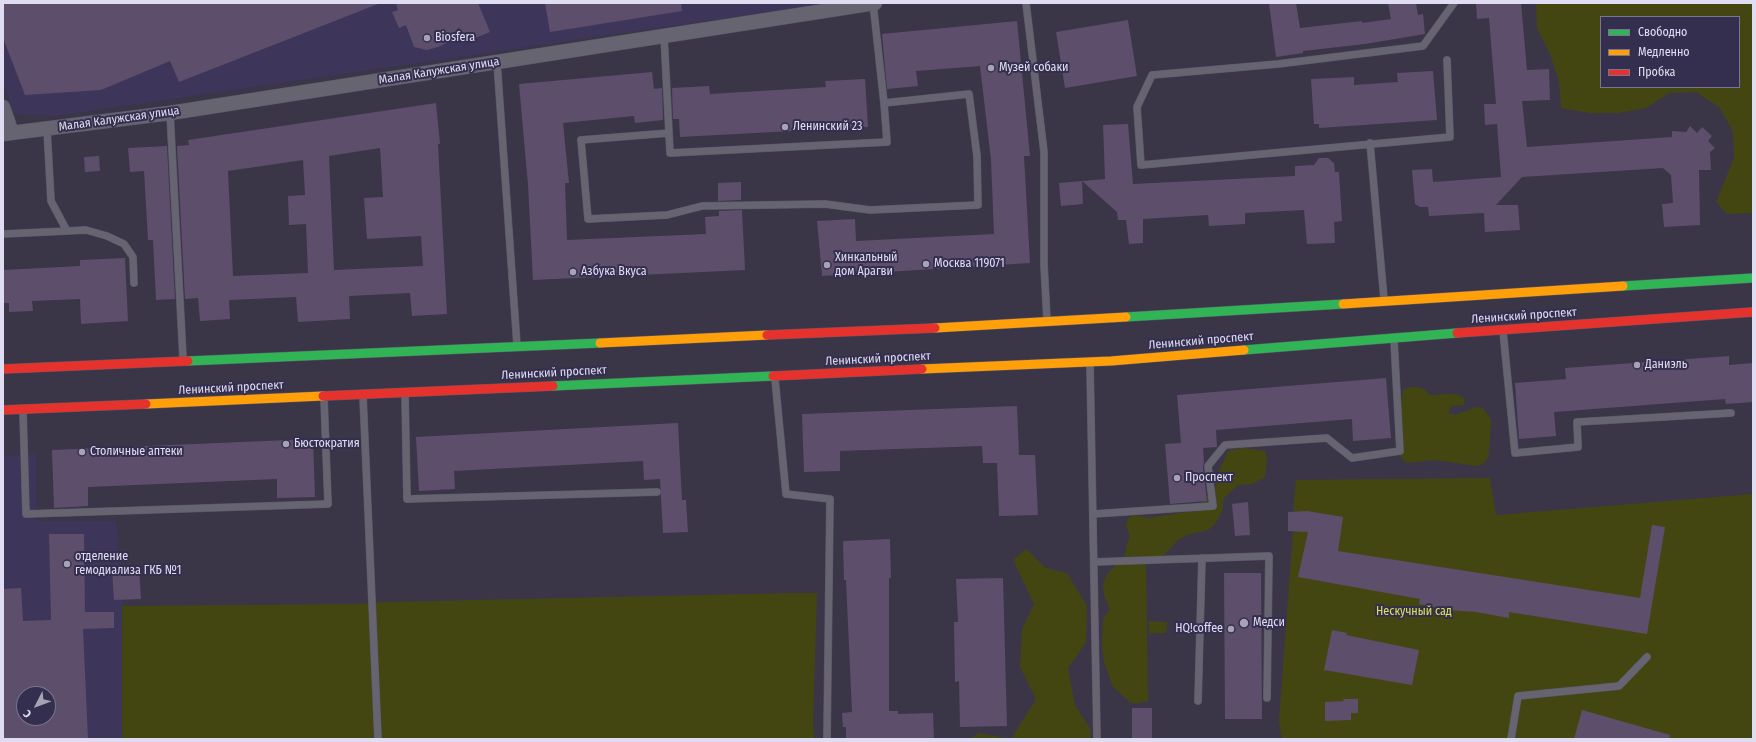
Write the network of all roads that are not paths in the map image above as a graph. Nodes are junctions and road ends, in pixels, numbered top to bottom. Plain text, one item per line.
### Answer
1 (874, 3) edge
2 (1026, 3) edge
3 (1454, 3) edge
4 (664, 36) junction
5 (1447, 60) dead end
6 (497, 62) junction
7 (884, 103) junction
8 (3, 107) edge
9 (170, 113) junction
10 (47, 129) junction
11 (669, 133) junction
12 (7, 134) edge
13 (1370, 143) junction
14 (67, 231) junction
15 (3, 234) edge
16 (1753, 278) edge
17 (134, 283) dead end
18 (1384, 301) junction
19 (1753, 312) edge
20 (1047, 322) junction
21 (1503, 329) junction
22 (1394, 338) junction
23 (518, 347) junction
24 (183, 362) junction
25 (1090, 362) junction
26 (3, 369) edge
27 (775, 376) junction
28 (405, 392) junction
29 (363, 394) junction
30 (324, 396) junction
31 (23, 409) junction
32 (3, 410) edge
33 (1731, 413) dead end
34 (24, 432) dead end
35 (24, 444) junction
36 (657, 492) dead end
37 (1093, 514) junction
38 (1202, 558) junction
39 (1094, 562) junction
40 (1647, 657) dead end
41 (1268, 698) dead end
42 (1198, 701) dead end
43 (378, 739) edge
44 (827, 739) edge
45 (1097, 739) edge
46 (1511, 739) edge

1 - 4 street, Малая Калужская улица
1 - 7 lane
2 - 20 lane
3 - 13 lane
4 - 6 street, Малая Калужская улица
4 - 11 lane
5 - 13 lane
6 - 9 street, Малая Калужская улица
6 - 23 lane
7 - 11 lane
7 - 11 lane
8 - 12 street
9 - 10 street, Малая Калужская улица
9 - 24 lane
10 - 12 street, Малая Калужская улица
10 - 14 lane
13 - 18 lane
14 - 15 lane
14 - 17 lane
16 - 18 main road, Ленинский проспект
18 - 20 main road, Ленинский проспект
19 - 21 main road, Ленинский проспект
20 - 23 main road, Ленинский проспект
21 - 22 main road, Ленинский проспект
21 - 33 lane
22 - 25 main road, Ленинский проспект
22 - 37 lane
23 - 24 main road, Ленинский проспект
24 - 26 main road, Ленинский проспект
25 - 27 main road, Ленинский проспект
25 - 37 lane
27 - 28 main road, Ленинский проспект
27 - 44 lane
28 - 29 main road, Ленинский проспект
28 - 36 lane
29 - 30 main road, Ленинский проспект
29 - 43 lane
30 - 31 main road, Ленинский проспект
30 - 35 lane
31 - 32 main road, Ленинский проспект
31 - 35 lane
34 - 35 lane
37 - 39 lane
38 - 39 lane
38 - 41 lane
38 - 42 lane
39 - 45 lane
40 - 46 lane

